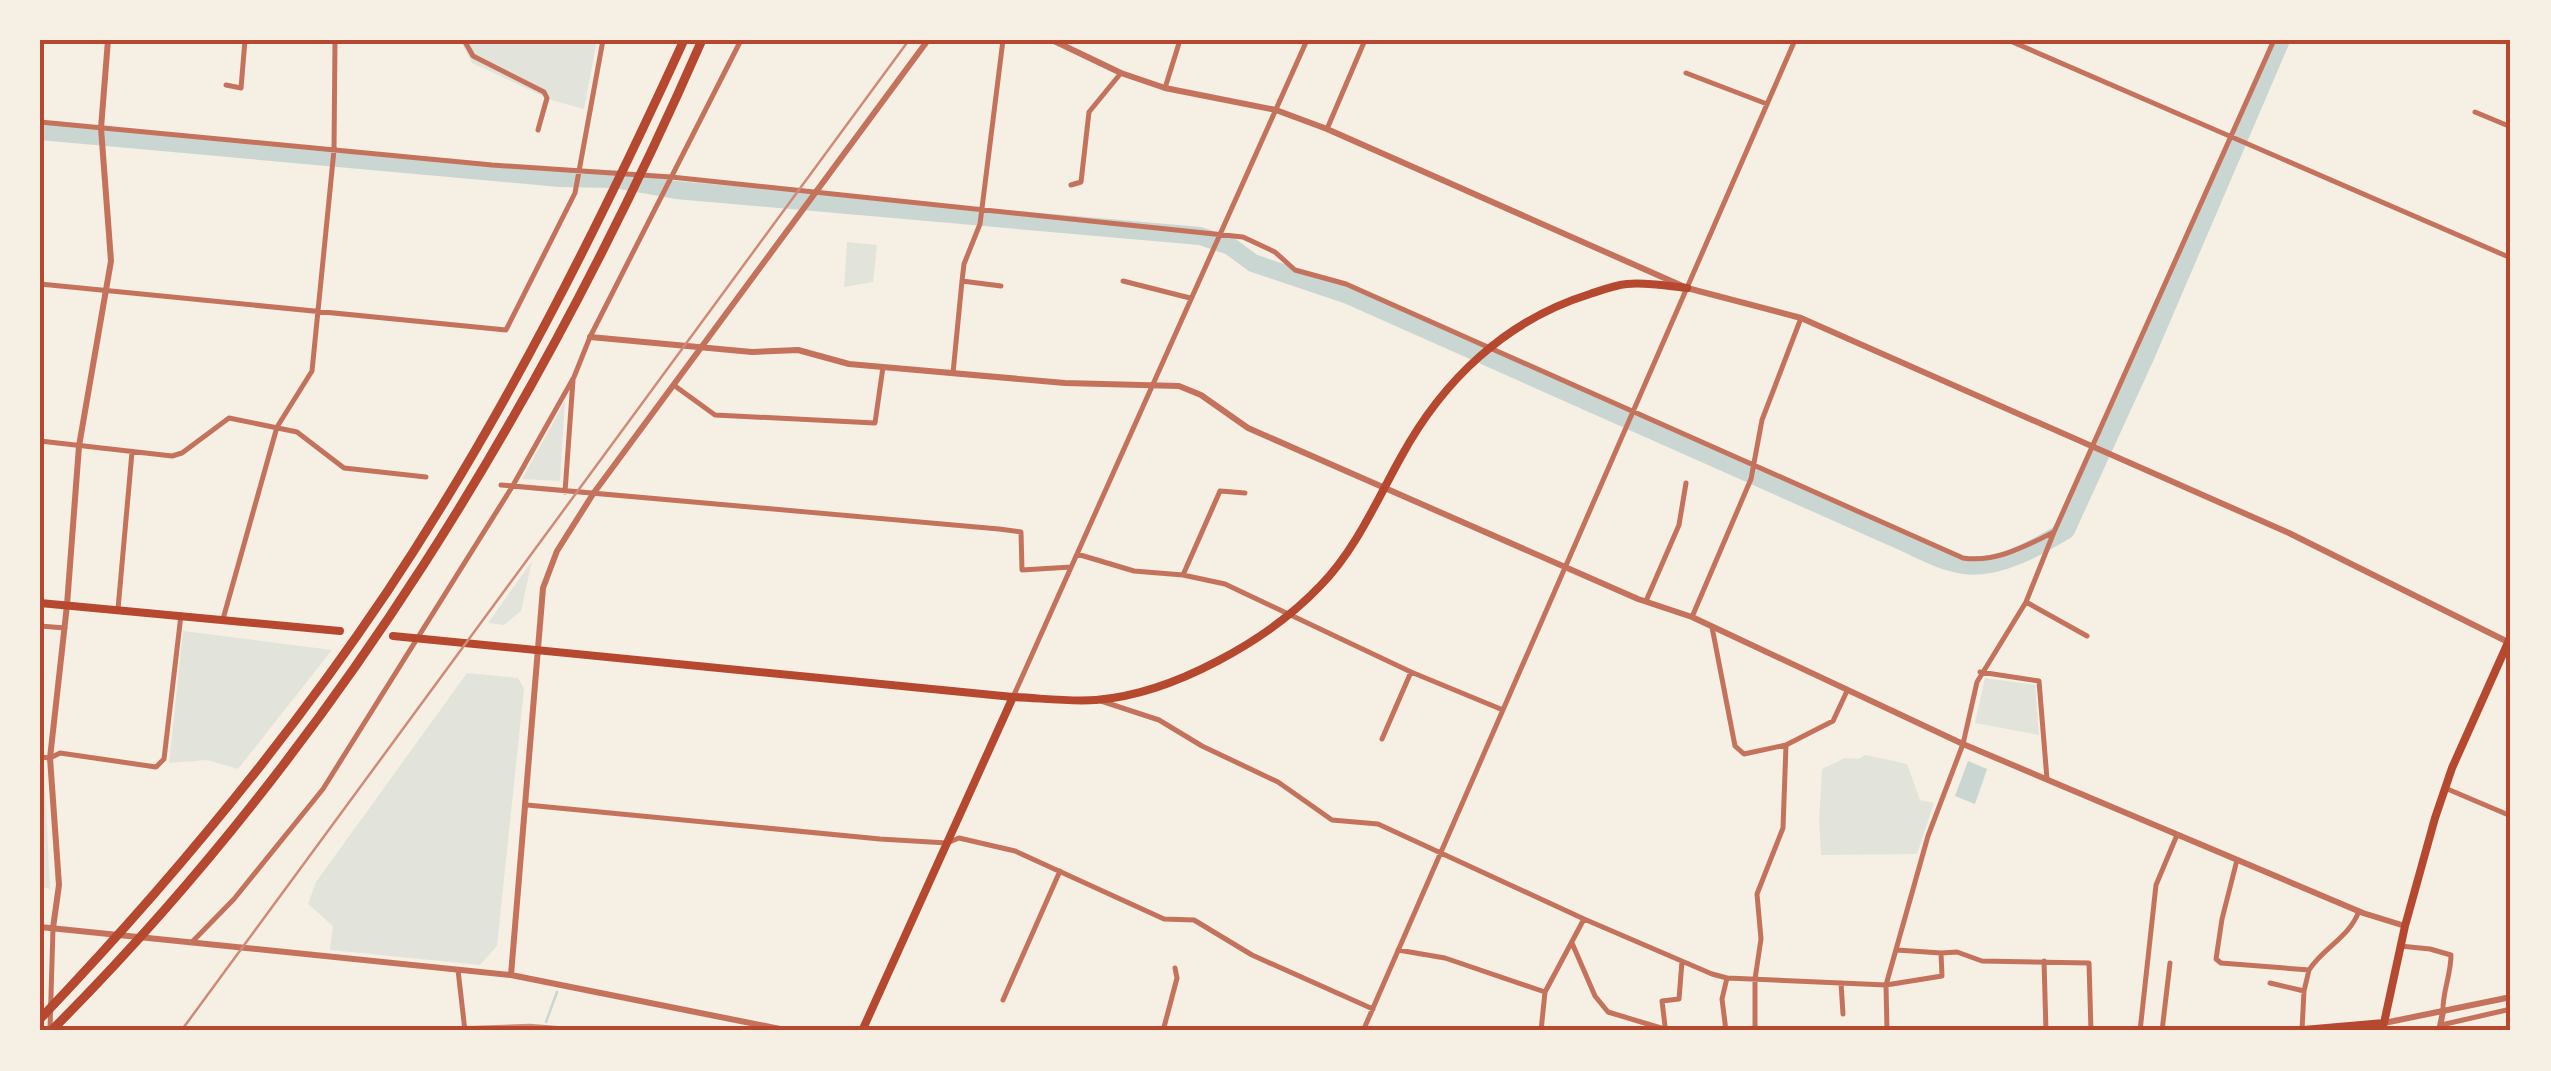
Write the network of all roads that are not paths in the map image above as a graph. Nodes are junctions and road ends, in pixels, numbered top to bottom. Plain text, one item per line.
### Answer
1 (108, 40) edge
2 (245, 40) edge
3 (334, 40) edge
4 (464, 40) edge
5 (603, 40) edge
6 (684, 40) edge
7 (741, 40) edge
8 (928, 40) edge
9 (1004, 40) edge
10 (1052, 40) edge
11 (1180, 40) edge
12 (1306, 40) edge
13 (1365, 40) edge
14 (1795, 40) edge
15 (2008, 40) edge
16 (2274, 40) edge
17 (1063, 42) edge
18 (701, 43) edge
19 (1121, 73) junction
20 (1686, 73) dead end
21 (226, 86) dead end
22 (1165, 88) junction
23 (1767, 104) junction
24 (1276, 110) junction
25 (2475, 112) dead end
26 (40, 122) edge
27 (2511, 127) edge
28 (101, 128) junction
29 (1326, 129) junction
30 (538, 130) dead end
31 (2231, 136) junction
32 (334, 150) junction
33 (579, 172) junction
34 (671, 177) junction
35 (1071, 184) dead end
36 (818, 193) junction
37 (982, 209) junction
38 (1218, 233) junction
39 (2511, 258) edge
40 (962, 280) junction
41 (1123, 281) dead end
42 (40, 284) edge
43 (1001, 286) dead end
44 (1687, 288) junction
45 (107, 290) junction
46 (1190, 298) junction
47 (317, 311) junction
48 (1801, 318) junction
49 (590, 337) junction
50 (704, 348) junction
51 (1490, 348) junction
52 (883, 367) junction
53 (954, 373) junction
54 (574, 378) junction
55 (1152, 384) junction
56 (675, 386) junction
57 (1632, 412) junction
58 (277, 427) junction
59 (40, 441) edge
60 (79, 446) junction
61 (2092, 448) junction
62 (132, 452) junction
63 (1754, 464) junction
64 (426, 477) dead end
65 (1686, 483) dead end
66 (501, 485) dead end
67 (512, 487) junction
68 (1385, 488) junction
69 (564, 492) junction
70 (1245, 493) dead end
71 (593, 494) junction
72 (2054, 532) junction
73 (1077, 554) junction
74 (1071, 567) junction
75 (1565, 567) junction
76 (1182, 575) junction
77 (40, 602) edge
78 (1646, 602) junction
79 (2026, 602) junction
80 (67, 605) junction
81 (118, 610) junction
82 (181, 615) junction
83 (1291, 615) junction
84 (1692, 617) junction
85 (223, 619) junction
86 (40, 626) edge
87 (64, 628) junction
88 (1712, 628) junction
89 (340, 631) dead end
90 (392, 636) dead end
91 (2087, 636) dead end
92 (419, 638) junction
93 (2510, 641) edge
94 (540, 652) junction
95 (1411, 672) junction
96 (1980, 672) junction
97 (1847, 690) junction
98 (1013, 697) junction
99 (1098, 700) junction
100 (1502, 710) junction
101 (1382, 739) dead end
102 (1962, 744) junction
103 (1786, 745) junction
104 (40, 757) edge
105 (50, 758) junction
106 (2047, 780) junction
107 (2445, 788) junction
108 (527, 805) junction
109 (2511, 816) edge
110 (2176, 835) junction
111 (947, 843) junction
112 (1440, 854) junction
113 (2237, 860) junction
114 (1060, 871) junction
115 (2358, 912) junction
116 (1584, 919) junction
117 (2405, 926) junction
118 (40, 927) edge
119 (53, 928) junction
120 (1572, 942) junction
121 (191, 944) junction
122 (2400, 946) junction
123 (1398, 950) junction
124 (1897, 950) junction
125 (1941, 953) junction
126 (1682, 961) junction
127 (2044, 961) junction
128 (2170, 964) dead end
129 (1175, 968) dead end
130 (458, 970) junction
131 (2309, 970) junction
132 (511, 975) junction
133 (1727, 978) junction
134 (1755, 979) junction
135 (1840, 983) junction
136 (2270, 984) dead end
137 (1886, 985) junction
138 (2304, 991) junction
139 (1545, 992) junction
140 (2511, 997) edge
141 (1004, 1000) dead end
142 (1373, 1008) junction
143 (2511, 1009) edge
144 (2444, 1012) junction
145 (1843, 1014) dead end
146 (40, 1019) edge
147 (2384, 1024) junction
148 (2440, 1028) edge
149 (1668, 1029) edge
150 (2302, 1030) edge
151 (50, 1031) edge
152 (465, 1031) edge
153 (790, 1031) edge
154 (862, 1031) edge
155 (1162, 1031) edge
156 (1363, 1031) edge
157 (1541, 1031) edge
158 (1726, 1031) edge
159 (1755, 1031) edge
160 (1888, 1031) edge
161 (2046, 1031) edge
162 (2091, 1031) edge
163 (2140, 1031) edge
164 (2162, 1031) edge
165 (2292, 1031) edge

1 - 28 street
2 - 21 street
3 - 32 street
4 - 30 street
5 - 33 street
6 - 146 highway
7 - 34 street
8 - 36 street
9 - 37 street
10 - 17 street
11 - 22 street
12 - 24 street
13 - 29 street
14 - 23 street
15 - 31 street
16 - 31 street
17 - 19 street
18 - 151 highway
19 - 22 street
19 - 35 street
20 - 23 street
22 - 24 street
23 - 44 street
24 - 29 street
24 - 38 street
25 - 27 street
26 - 28 street
28 - 32 street
28 - 45 street
29 - 44 street
31 - 39 street
31 - 61 street
32 - 33 street
32 - 47 street
33 - 34 street
33 - 47 street
34 - 36 street
34 - 49 street
36 - 37 street
36 - 50 street
37 - 38 street
37 - 40 street
38 - 46 street
38 - 51 street
40 - 43 street
40 - 53 street
41 - 46 street
42 - 45 street
44 - 48 street
44 - 51 main road
44 - 57 street
45 - 47 street
45 - 60 street
46 - 55 street
47 - 58 street
48 - 61 street
48 - 63 street
49 - 50 street
49 - 54 street
50 - 52 street
50 - 56 street
51 - 57 street
51 - 68 main road
52 - 53 street
52 - 56 street
53 - 55 street
54 - 67 street
54 - 69 street
55 - 68 street
55 - 73 street
56 - 71 street
57 - 63 street
57 - 75 street
58 - 62 street
58 - 64 street
58 - 85 street
59 - 60 street
60 - 62 street
60 - 80 street
61 - 72 street
61 - 93 street
62 - 81 street
63 - 72 street
63 - 84 street
65 - 78 street
66 - 67 street
67 - 69 street
67 - 92 street
68 - 75 street
68 - 83 main road
69 - 71 street
70 - 76 street
71 - 74 street
71 - 94 street
72 - 79 street
73 - 74 street
73 - 76 street
74 - 98 street
75 - 78 street
75 - 100 street
76 - 83 street
77 - 80 main road
78 - 84 street
79 - 91 street
79 - 96 street
80 - 81 main road
80 - 87 street
81 - 82 main road
82 - 85 main road
82 - 105 street
83 - 95 street
83 - 99 main road
84 - 88 street
85 - 89 main road
86 - 87 street
87 - 105 street
88 - 97 street
88 - 103 street
90 - 92 main road
92 - 94 main road
92 - 121 street
93 - 107 main road
94 - 98 main road
94 - 108 street
95 - 100 street
95 - 101 street
96 - 102 street
96 - 106 street
97 - 102 street
97 - 103 street
98 - 99 main road
98 - 111 main road
99 - 112 street
100 - 112 street
102 - 106 street
102 - 124 street
103 - 134 street
104 - 105 street
105 - 119 street
106 - 110 street
107 - 109 street
107 - 117 main road
108 - 111 street
108 - 132 street
110 - 113 street
110 - 163 street
111 - 114 street
111 - 154 main road
112 - 116 street
112 - 123 street
113 - 115 street
113 - 131 street
114 - 141 street
114 - 142 street
115 - 117 street
115 - 131 street
116 - 120 street
116 - 126 street
117 - 122 main road
118 - 119 street
119 - 121 street
119 - 151 street
120 - 139 street
120 - 149 street
121 - 130 street
122 - 144 street
122 - 147 main road
123 - 139 street
123 - 142 street
124 - 125 street
124 - 137 street
125 - 127 street
125 - 137 street
126 - 133 street
126 - 149 street
127 - 161 street
127 - 162 street
128 - 164 street
129 - 155 street
130 - 132 street
130 - 152 street
131 - 138 street
132 - 153 street
133 - 134 street
133 - 158 street
134 - 135 street
134 - 159 street
135 - 137 street
135 - 145 street
136 - 138 street
137 - 160 street
138 - 150 street
139 - 157 street
140 - 144 street
142 - 156 street
143 - 148 street
144 - 147 street
144 - 148 street
147 - 150 main road
150 - 165 main road

